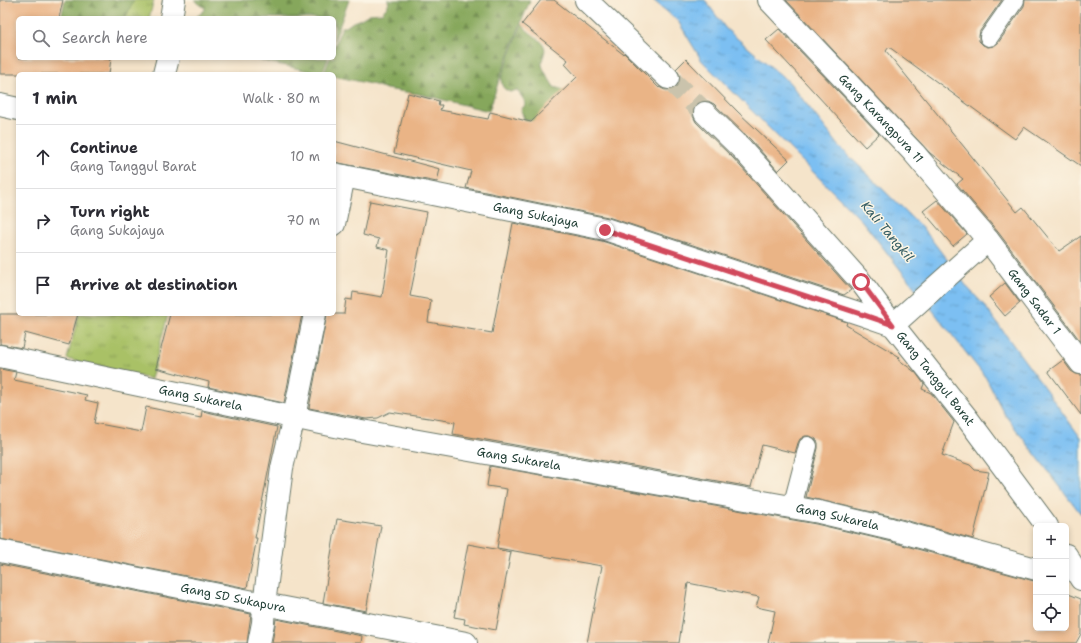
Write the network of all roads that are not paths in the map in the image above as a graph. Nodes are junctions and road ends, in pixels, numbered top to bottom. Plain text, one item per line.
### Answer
1 (174, 0) edge
2 (586, 0) edge
3 (769, 0) edge
4 (1015, 0) edge
5 (171, 16) edge
6 (989, 37) dead end
7 (168, 60) edge
8 (164, 72) edge
9 (668, 78) tunnel mouth
10 (0, 106) edge
11 (16, 109) edge
12 (705, 113) tunnel mouth
13 (339, 175) edge
14 (336, 204) edge
15 (983, 245) junction
16 (315, 316) edge
17 (899, 319) junction
18 (0, 356) edge
19 (1081, 363) edge
20 (294, 417) junction
21 (808, 446) dead end
22 (792, 507) junction
23 (1045, 523) edge
24 (0, 551) edge
25 (1068, 559) edge
26 (1033, 568) edge
27 (1069, 578) edge
28 (1081, 580) edge
29 (264, 604) junction
30 (259, 643) edge
31 (466, 643) edge

1 - 5 street
2 - 9 street
3 - 15 street, Gang Karangpura 11
4 - 6 lane
7 - 8 street
10 - 11 street
12 - 17 street, Gang Tanggul Barat
13 - 14 street
13 - 17 street, Gang Sukajaya
15 - 17 street
15 - 19 street, Gang Sadar 1
16 - 20 street
17 - 23 street, Gang Tanggul Barat
18 - 20 street, Gang Sukarela
20 - 22 street, Gang Sukarela
20 - 29 street
21 - 22 lane
22 - 26 street, Gang Sukarela
24 - 29 street, Gang SD Sukapura
25 - 28 street
27 - 28 street
29 - 30 street
29 - 31 street, Gang SD Sukapura

